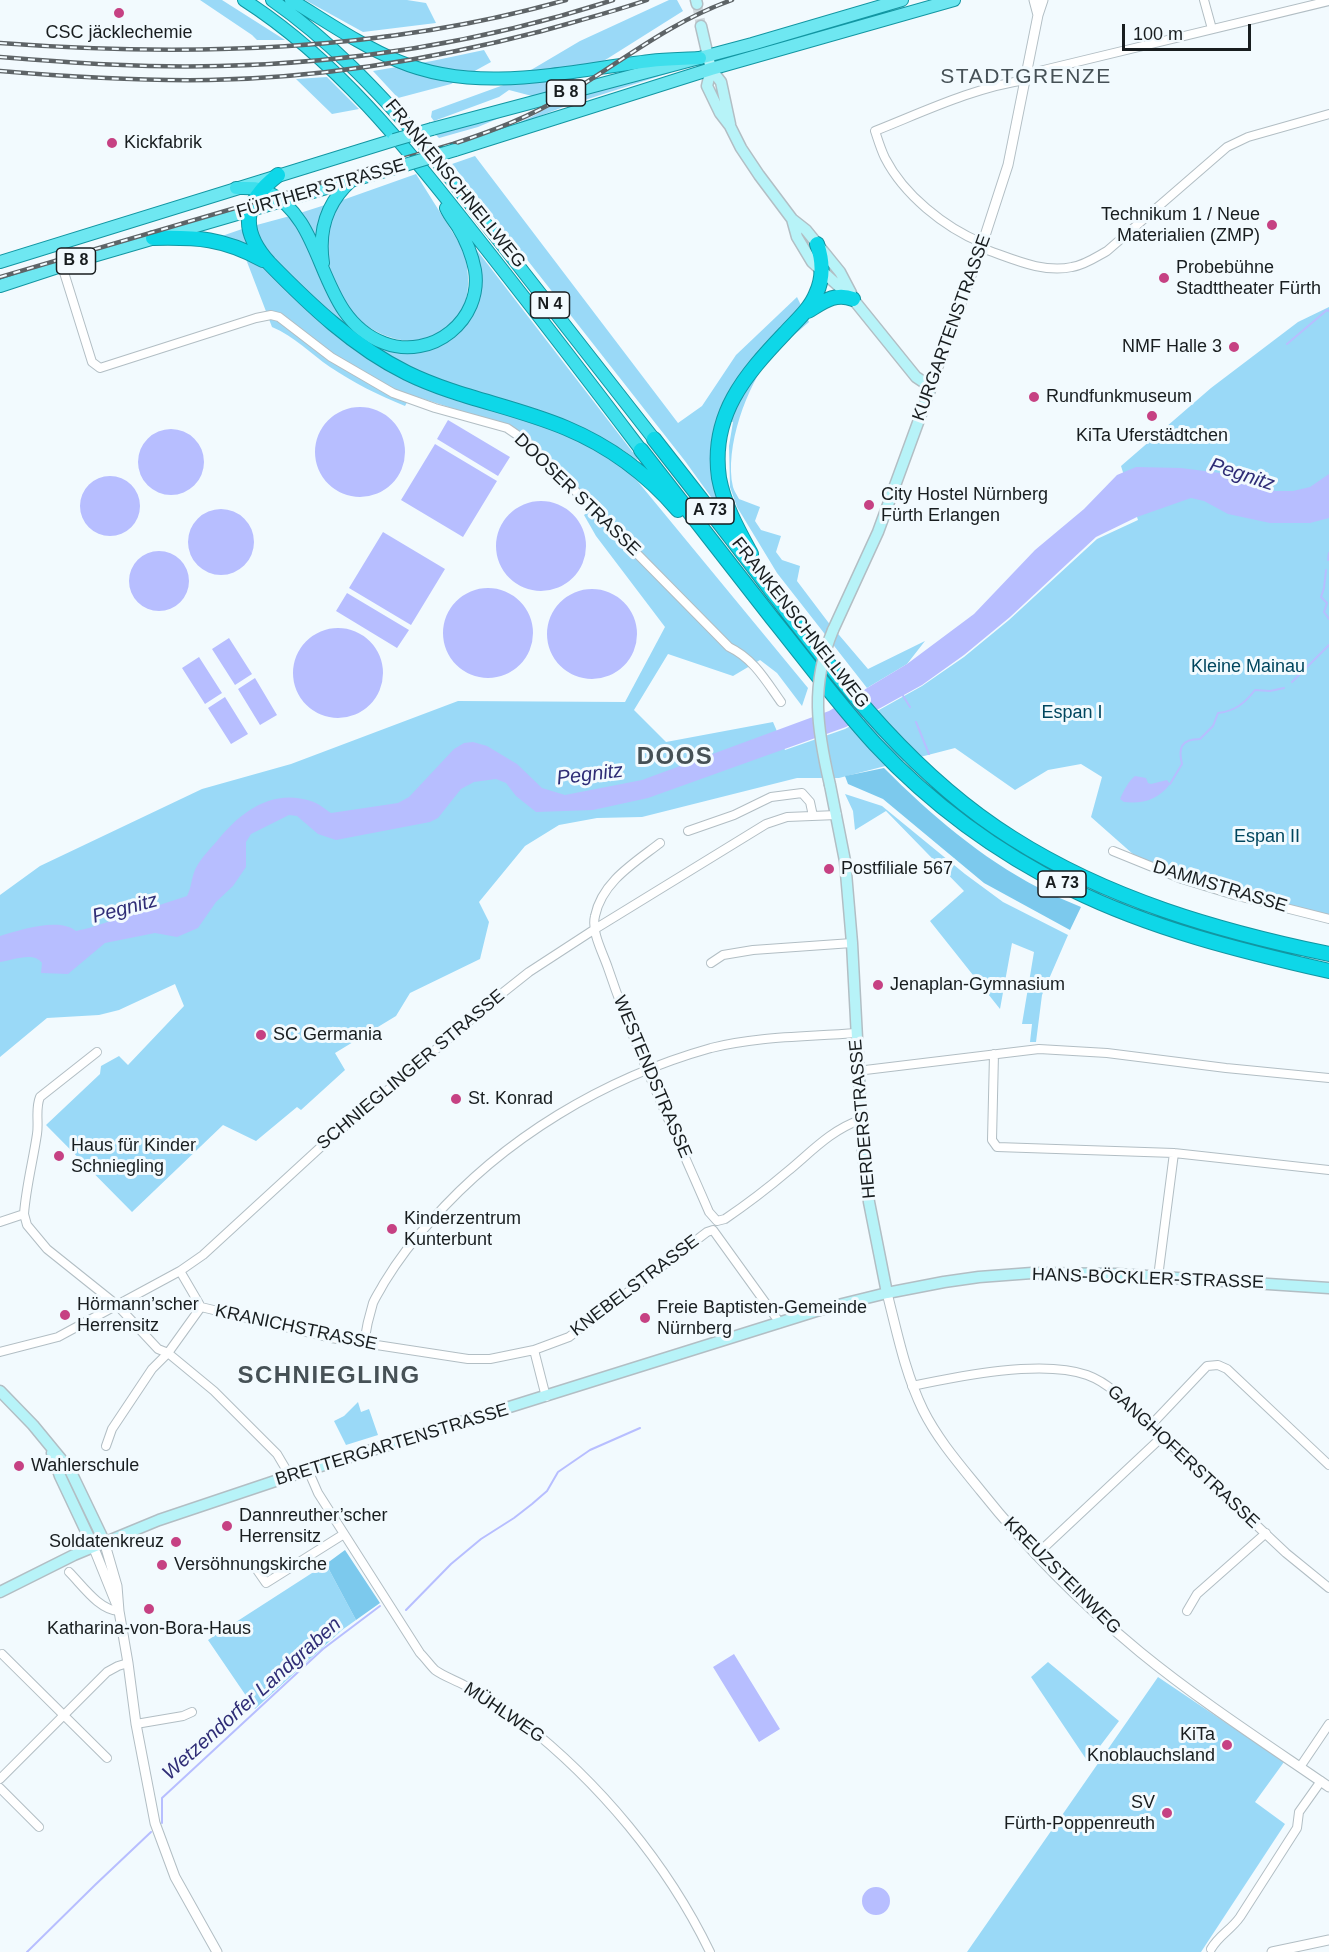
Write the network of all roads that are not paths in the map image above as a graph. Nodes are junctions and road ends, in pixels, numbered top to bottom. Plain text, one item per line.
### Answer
1 (244, 0) edge
2 (272, 0) edge
3 (291, 0) edge
4 (902, 0) edge
5 (954, 0) edge
6 (1034, 0) edge
7 (1043, 0) edge
8 (1204, 0) edge
9 (1329, 1) edge
10 (1313, 2) edge
11 (1038, 15) junction
12 (701, 26) tunnel mouth
13 (1212, 29) junction
14 (706, 61) junction
15 (1026, 77) junction
16 (1329, 114) edge
17 (278, 175) junction
18 (352, 180) junction
19 (434, 183) junction
20 (236, 188) junction
21 (261, 190) junction
22 (280, 201) junction
23 (250, 210) junction
24 (792, 219) junction
25 (153, 238) junction
26 (817, 244) junction
27 (982, 246) junction
28 (20, 255) junction
29 (0, 262) edge
30 (269, 263) junction
31 (62, 266) junction
32 (822, 273) junction
33 (27, 277) junction
34 (327, 279) junction
35 (0, 286) edge
36 (854, 299) junction
37 (801, 315) junction
38 (931, 387) junction
39 (654, 439) joint
40 (641, 450) joint
41 (736, 571) junction
42 (766, 583) junction
43 (781, 702) dead end
44 (831, 785) joint
45 (837, 814) junction
46 (813, 816) junction
47 (688, 831) dead end
48 (660, 843) dead end
49 (1113, 851) dead end
50 (1329, 919) edge
51 (595, 929) junction
52 (852, 943) junction
53 (1329, 954) edge
54 (711, 963) dead end
55 (1329, 971) edge
56 (856, 1033) junction
57 (97, 1052) dead end
58 (994, 1054) junction
59 (647, 1070) junction
60 (857, 1071) junction
61 (1329, 1078) edge
62 (860, 1120) junction
63 (1174, 1153) junction
64 (1329, 1170) edge
65 (24, 1214) junction
66 (0, 1222) edge
67 (180, 1271) junction
68 (1158, 1276) junction
69 (1329, 1288) edge
70 (887, 1293) junction
71 (117, 1305) junction
72 (201, 1308) junction
73 (792, 1319) joint
74 (780, 1323) junction
75 (364, 1343) junction
76 (534, 1350) junction
77 (0, 1352) edge
78 (168, 1353) junction
79 (912, 1386) junction
80 (0, 1391) edge
81 (546, 1396) junction
82 (1151, 1425) junction
83 (1163, 1436) junction
84 (106, 1446) dead end
85 (1329, 1465) edge
86 (308, 1470) junction
87 (290, 1476) junction
88 (1266, 1533) junction
89 (344, 1534) junction
90 (98, 1544) junction
91 (1036, 1555) junction
92 (257, 1570) dead end
93 (69, 1572) dead end
94 (1329, 1588) edge
95 (0, 1592) edge
96 (119, 1611) junction
97 (1187, 1611) dead end
98 (2, 1654) dead end
99 (128, 1663) junction
100 (192, 1712) dead end
101 (64, 1715) junction
102 (135, 1724) junction
103 (1329, 1724) edge
104 (107, 1758) dead end
105 (1300, 1767) junction
106 (0, 1779) edge
107 (1325, 1784) edge
108 (0, 1788) edge
109 (39, 1827) dead end
110 (1329, 1941) edge
111 (1211, 1949) dead end
112 (217, 1952) edge
113 (710, 1952) edge
114 (1272, 1952) edge

1 - 19 highway, FRANKENSCHNELLWEG / N 4
2 - 39 highway, FRANKENSCHNELLWEG / N 4
3 - 14 highway
4 - 14 main road, B 8
5 - 14 main road, B 8
6 - 11 street, KURGARTENSTRASSE
7 - 11 street, KURGARTENSTRASSE
8 - 13 street
9 - 10 street
10 - 13 street
11 - 15 street, KURGARTENSTRASSE
12 - 14 main road
13 - 15 street
14 - 17 main road, FÜRTHER STRASSE / B 8, bridge
14 - 18 main road, FÜRTHER STRASSE / B 8, bridge
14 - 24 main road
15 - 27 street, KURGARTENSTRASSE
15 - 27 street
16 - 27 street
17 - 20 main road, FÜRTHER STRASSE / B 8
17 - 21 highway
18 - 22 main road, FÜRTHER STRASSE / B 8
18 - 34 highway
19 - 34 highway
19 - 40 highway, FRANKENSCHNELLWEG / N 4
20 - 21 highway
20 - 28 main road, FÜRTHER STRASSE / B 8
21 - 22 highway
21 - 23 highway
22 - 23 main road, FÜRTHER STRASSE / B 8
22 - 34 highway
23 - 25 main road, FÜRTHER STRASSE / B 8
23 - 30 highway
24 - 26 main road
24 - 32 main road
25 - 30 highway
25 - 31 main road, FÜRTHER STRASSE / B 8
26 - 32 highway
26 - 36 main road
27 - 38 street, KURGARTENSTRASSE
28 - 29 main road, FÜRTHER STRASSE / B 8
28 - 33 main road
30 - 41 highway
31 - 33 main road, FÜRTHER STRASSE / B 8
31 - 43 street, DOOSER STRASSE
32 - 36 main road
32 - 37 highway
33 - 35 main road, FÜRTHER STRASSE / B 8
36 - 37 highway
36 - 38 main road
37 - 42 highway
38 - 44 main road, KURGARTENSTRASSE, bridge
39 - 42 highway, FRANKENSCHNELLWEG / A 73
40 - 41 highway, FRANKENSCHNELLWEG / A 73
41 - 55 highway, FRANKENSCHNELLWEG / A 73
42 - 53 highway, FRANKENSCHNELLWEG / A 73
44 - 45 main road, HERDERSTRASSE
45 - 46 street, SCHNIEGLINGER STRASSE
45 - 52 main road, HERDERSTRASSE
46 - 47 street
46 - 51 street, SCHNIEGLINGER STRASSE
48 - 51 street
49 - 50 street, DAMMSTRASSE
51 - 59 street, WESTENDSTRASSE
51 - 67 street, SCHNIEGLINGER STRASSE
52 - 54 street
52 - 56 main road, HERDERSTRASSE
56 - 59 street
56 - 60 main road, HERDERSTRASSE
57 - 65 street
58 - 60 street
58 - 61 street
58 - 63 street
59 - 62 street, WESTENDSTRASSE
59 - 75 street
60 - 62 main road, HERDERSTRASSE
62 - 70 main road, HERDERSTRASSE
63 - 64 street
63 - 68 street
65 - 66 street
65 - 71 street
67 - 71 street, SCHNIEGLINGER STRASSE
67 - 72 street
68 - 69 main road, HANS-BÖCKLER-STRASSE
68 - 70 main road, HANS-BÖCKLER-STRASSE
70 - 73 main road, HANS-BÖCKLER-STRASSE
70 - 79 street, KREUZSTEINWEG
71 - 77 street, SCHNIEGLINGER STRASSE
71 - 78 street
72 - 75 street, KRANICHSTRASSE
72 - 78 street
73 - 74 main road, BRETTERGARTENSTRASSE
74 - 76 street, KNEBELSTRASSE
74 - 81 main road, BRETTERGARTENSTRASSE
75 - 76 street, KRANICHSTRASSE
76 - 81 street
78 - 84 street
78 - 87 street
79 - 82 street, GANGHOFERSTRASSE
79 - 91 street, KREUZSTEINWEG
80 - 90 main road
81 - 86 main road, BRETTERGARTENSTRASSE
82 - 83 street, GANGHOFERSTRASSE
82 - 85 street
83 - 88 street, GANGHOFERSTRASSE
83 - 91 street
86 - 87 main road, BRETTERGARTENSTRASSE
86 - 89 street, MÜHLWEG
87 - 90 main road, BRETTERGARTENSTRASSE
88 - 94 street, GANGHOFERSTRASSE
88 - 97 street
89 - 92 street
89 - 113 street, MÜHLWEG
90 - 95 main road, BRETTERGARTENSTRASSE
90 - 96 street
91 - 105 street, KREUZSTEINWEG
93 - 96 street
96 - 99 street
98 - 101 street
99 - 101 street
99 - 102 street
100 - 102 street
101 - 104 street
101 - 106 street
102 - 112 street
103 - 105 street
105 - 107 street, KREUZSTEINWEG
107 - 111 street
108 - 109 street
110 - 114 street

